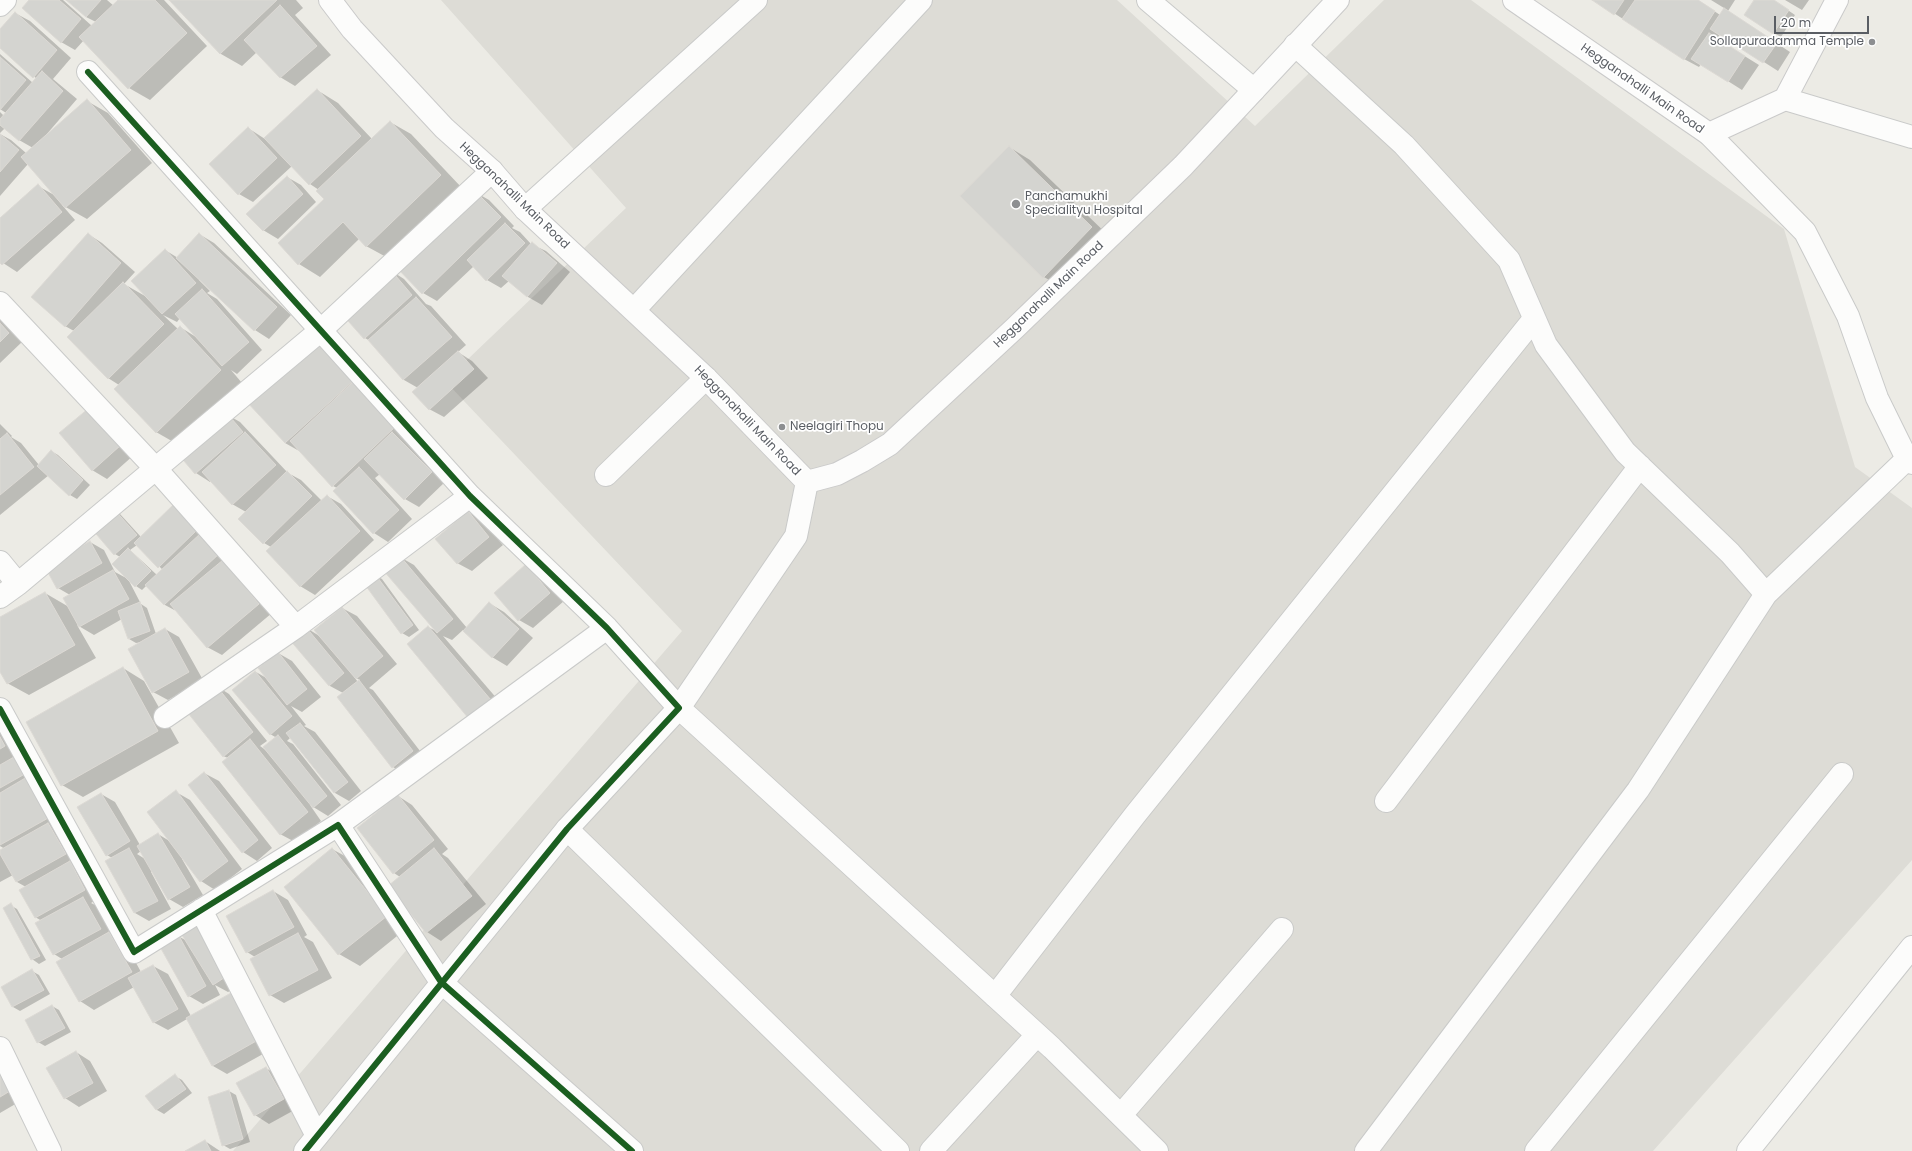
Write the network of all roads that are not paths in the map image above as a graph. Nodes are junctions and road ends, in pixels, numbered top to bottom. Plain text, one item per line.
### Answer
1 (5, 0) edge
2 (330, 0) edge
3 (756, 0) edge
4 (921, 0) edge
5 (1148, 0) edge
6 (1338, 0) edge
7 (1514, 0) edge
8 (1837, 0) edge
9 (0, 5) edge
10 (1295, 45) junction
11 (88, 72) dead end
12 (1254, 90) junction
13 (1785, 99) junction
14 (1709, 134) junction
15 (1912, 137) edge
16 (492, 171) junction
17 (525, 209) junction
18 (0, 303) edge
19 (634, 310) junction
20 (1534, 318) junction
21 (321, 330) junction
22 (706, 378) junction
23 (1909, 461) edge
24 (1640, 466) junction
25 (156, 469) junction
26 (606, 474) dead end
27 (807, 482) junction
28 (470, 496) junction
29 (0, 562) edge
30 (18, 584) junction
31 (1766, 594) junction
32 (0, 597) edge
33 (296, 627) junction
34 (607, 628) junction
35 (679, 708) junction
36 (0, 709) edge
37 (165, 717) dead end
38 (1842, 774) dead end
39 (1386, 801) dead end
40 (338, 825) junction
41 (567, 829) junction
42 (201, 910) junction
43 (1282, 929) dead end
44 (1912, 946) edge
45 (441, 982) junction
46 (995, 996) junction
47 (1037, 1034) junction
48 (0, 1048) edge
49 (1121, 1115) junction
50 (311, 1143) edge
51 (50, 1151) edge
52 (632, 1151) edge
53 (898, 1151) edge
54 (931, 1151) edge
55 (1157, 1151) edge
56 (1366, 1151) edge
57 (1536, 1151) edge
58 (1748, 1151) edge

1 - 9 street
2 - 16 street, Hegganahalli Main Road
3 - 17 street
4 - 19 street
5 - 12 street
6 - 10 street, Hegganahalli Main Road
7 - 14 street, Hegganahalli Main Road
8 - 13 street
10 - 12 street, Hegganahalli Main Road
10 - 20 street
11 - 21 street
12 - 27 street, Hegganahalli Main Road
13 - 14 street, Hegganahalli Main Road
13 - 15 street
14 - 23 street
16 - 17 street, Hegganahalli Main Road
16 - 21 street
17 - 19 street, Hegganahalli Main Road
18 - 25 street
19 - 22 street, Hegganahalli Main Road
20 - 24 street
20 - 46 street
21 - 25 street
21 - 28 street
22 - 26 street
22 - 27 street, Hegganahalli Main Road
23 - 31 street
24 - 31 street
24 - 39 street
25 - 30 street
25 - 33 street
27 - 35 street
28 - 33 street
28 - 34 street
29 - 30 street
30 - 32 street
31 - 56 street
33 - 37 street
34 - 35 street
34 - 40 street
35 - 41 street
35 - 46 street
36 - 42 street
38 - 57 street
40 - 42 street
40 - 45 street
41 - 45 street
41 - 53 street
42 - 50 street
43 - 49 street
44 - 58 street
45 - 50 street
45 - 52 street
46 - 47 street
47 - 49 street
47 - 54 street
48 - 51 street
49 - 55 street

